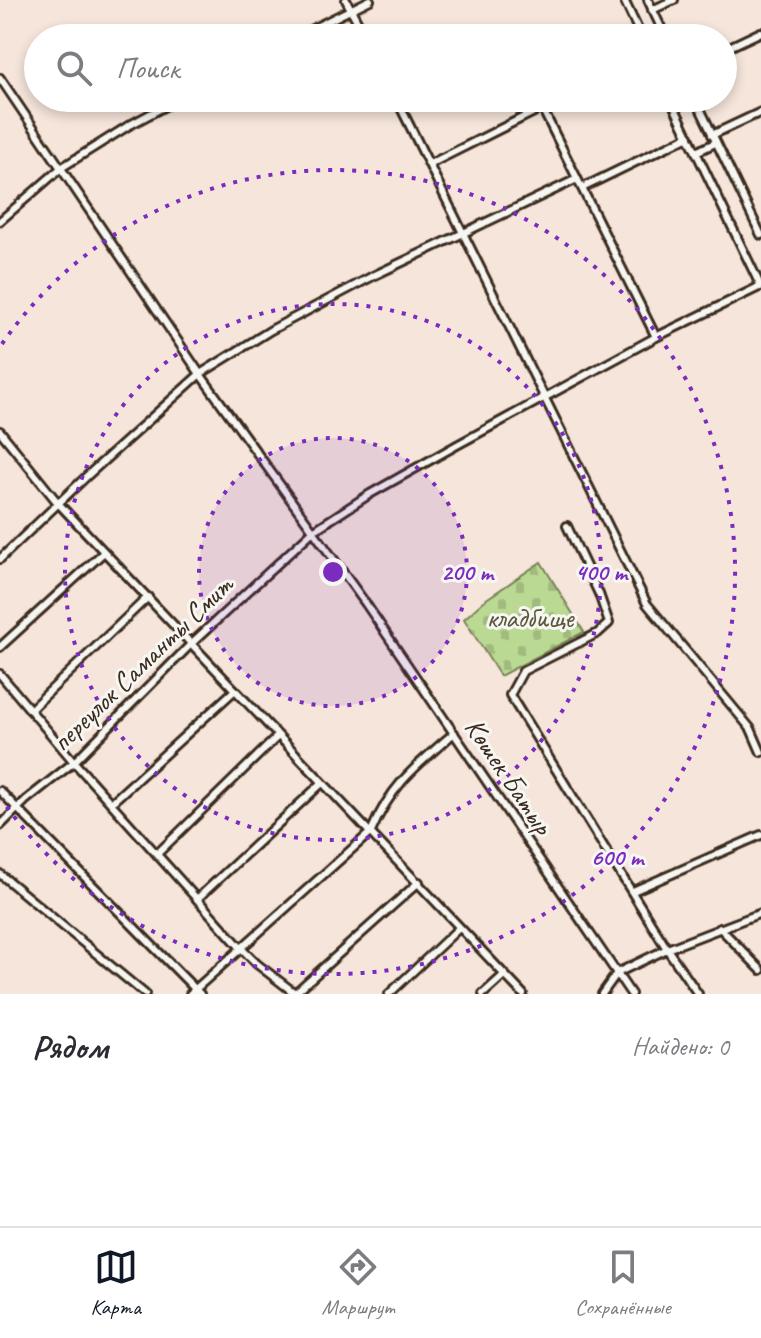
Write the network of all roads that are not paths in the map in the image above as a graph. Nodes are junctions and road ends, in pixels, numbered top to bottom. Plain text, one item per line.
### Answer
1 (346, 0) edge
2 (370, 0) edge
3 (624, 0) edge
4 (648, 0) edge
5 (674, 0) edge
6 (351, 9) junction
7 (652, 10) junction
8 (322, 24) edge
9 (359, 24) edge
10 (635, 24) edge
11 (659, 24) edge
12 (761, 32) edge
13 (737, 43) edge
14 (0, 78) edge
15 (154, 112) edge
16 (403, 112) edge
17 (534, 112) edge
18 (544, 112) edge
19 (677, 112) edge
20 (701, 112) edge
21 (761, 112) edge
22 (712, 135) junction
23 (689, 136) junction
24 (715, 143) junction
25 (696, 152) junction
26 (430, 164) junction
27 (61, 168) junction
28 (577, 179) junction
29 (582, 188) junction
30 (0, 221) edge
31 (465, 233) junction
32 (761, 235) edge
33 (761, 286) edge
34 (656, 337) junction
35 (200, 374) junction
36 (545, 398) junction
37 (0, 431) edge
38 (58, 503) junction
39 (567, 526) dead end
40 (313, 531) junction
41 (104, 552) junction
42 (0, 559) edge
43 (148, 597) junction
44 (192, 643) junction
45 (0, 647) edge
46 (0, 674) edge
47 (235, 690) junction
48 (30, 710) junction
49 (454, 733) junction
50 (278, 736) junction
51 (761, 752) edge
52 (74, 762) junction
53 (322, 783) junction
54 (0, 791) edge
55 (111, 803) junction
56 (17, 809) junction
57 (0, 826) edge
58 (371, 832) junction
59 (761, 835) edge
60 (157, 854) junction
61 (0, 874) edge
62 (419, 882) junction
63 (633, 891) junction
64 (197, 899) junction
65 (761, 913) edge
66 (459, 928) junction
67 (720, 928) junction
68 (240, 947) junction
69 (667, 949) junction
70 (761, 970) edge
71 (617, 973) junction
72 (504, 975) junction
73 (195, 992) edge
74 (145, 994) edge
75 (295, 994) edge
76 (389, 994) edge
77 (483, 994) edge
78 (523, 994) edge
79 (602, 994) edge
80 (631, 994) edge
81 (698, 994) edge

1 - 6 street
2 - 6 street
3 - 10 street
4 - 7 street
5 - 7 street
6 - 8 street
6 - 9 street
7 - 11 street
12 - 13 street
14 - 27 street, Көшек Батыр
15 - 27 street
16 - 26 street
17 - 26 street
18 - 28 street
19 - 23 street
20 - 22 street
21 - 22 street
22 - 24 street
23 - 25 street
23 - 29 street
24 - 25 street
24 - 32 street
25 - 33 street
26 - 31 street
27 - 30 street
27 - 35 street, Көшек Батыр
28 - 29 street
28 - 31 street
29 - 34 street
31 - 35 street
31 - 36 street
33 - 34 street, переулок Саманты Смит
34 - 36 street, переулок Саманты Смит
35 - 38 street
35 - 40 street, Көшек Батыр
36 - 40 street, переулок Саманты Смит
36 - 51 street
37 - 38 street
38 - 41 street
38 - 42 street
39 - 63 street
40 - 44 street, переулок Саманты Смит
40 - 49 street, Көшек Батыр
41 - 43 street
41 - 45 street
43 - 44 street
43 - 48 street
44 - 47 street
44 - 52 street, переулок Саманты Смит
46 - 48 street
47 - 50 street
47 - 55 street
48 - 52 street
49 - 58 street
49 - 71 street, Көшек Батыр
50 - 53 street
50 - 60 street
52 - 55 street
52 - 56 street, переулок Саманты Смит
53 - 58 street
53 - 64 street
54 - 56 street
55 - 60 street
56 - 57 street, переулок Саманты Смит
56 - 73 street
58 - 62 street
58 - 68 street
59 - 63 street
60 - 64 street
61 - 74 street
62 - 66 street
62 - 75 street
63 - 69 street
64 - 68 street
65 - 67 street
66 - 72 street
66 - 76 street
67 - 69 street
67 - 70 street
68 - 73 street
68 - 75 street
69 - 71 street
69 - 81 street
71 - 79 street
71 - 80 street, Көшек Батыр
72 - 77 street
72 - 78 street

